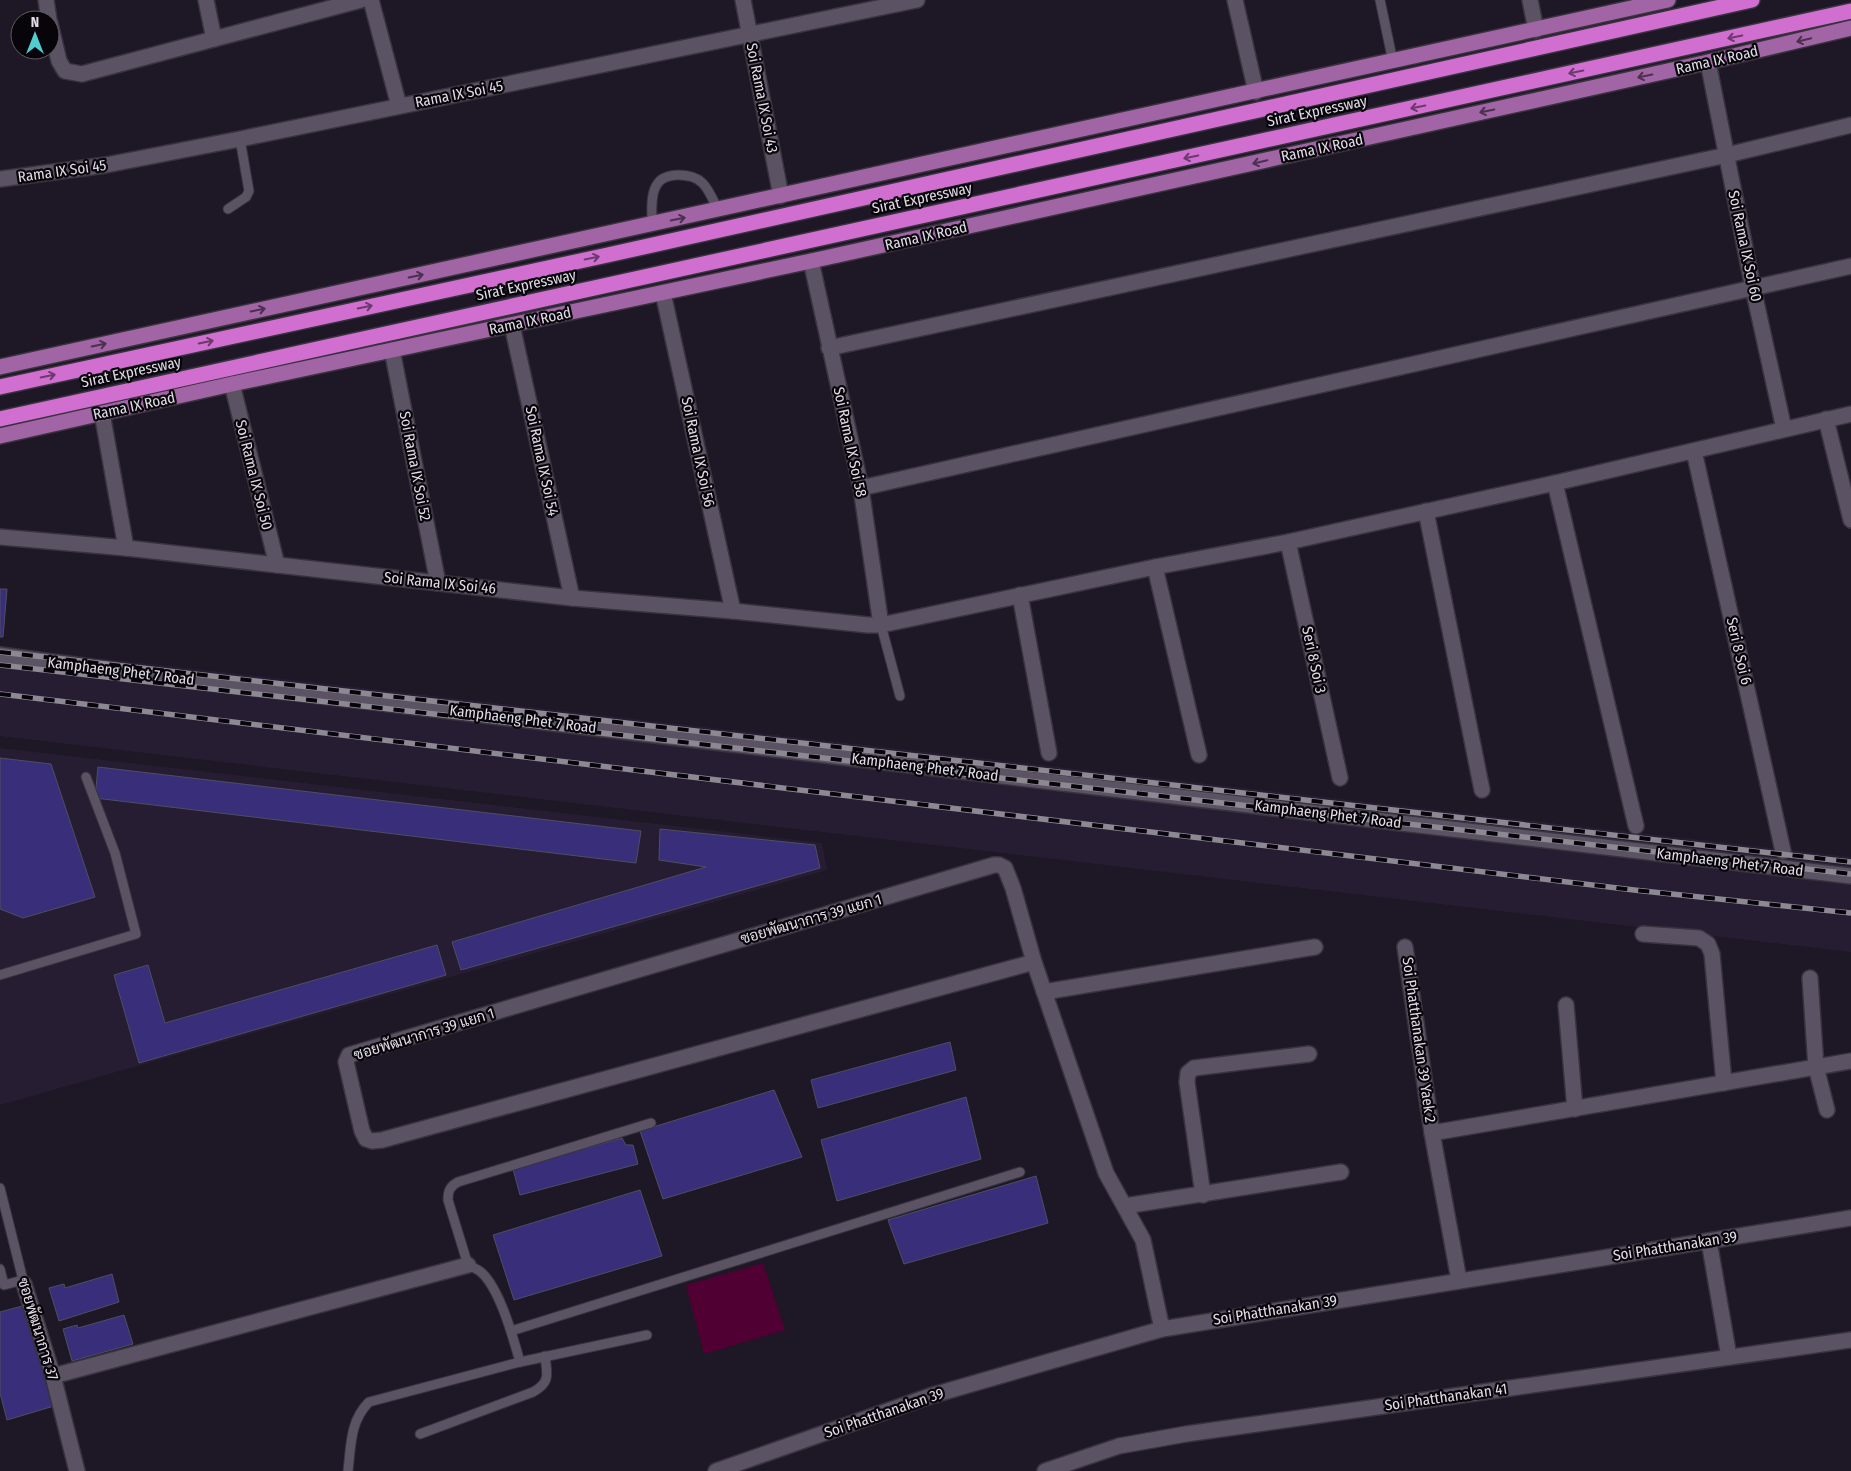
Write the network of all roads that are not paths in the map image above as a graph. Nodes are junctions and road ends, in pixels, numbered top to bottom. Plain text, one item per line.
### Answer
1 (206, 0) edge
2 (361, 0) edge
3 (371, 0) edge
4 (743, 0) edge
5 (917, 0) edge
6 (1235, 0) edge
7 (1380, 0) edge
8 (1530, 0) edge
9 (1668, 0) edge
10 (1752, 0) edge
11 (1851, 11) edge
12 (1851, 28) edge
13 (1536, 30) junction
14 (750, 35) junction
15 (214, 39) junction
16 (59, 60) edge
17 (1393, 62) junction
18 (1708, 62) junction
19 (1256, 92) junction
20 (399, 106) junction
21 (1851, 125) edge
22 (240, 139) junction
23 (1727, 155) junction
24 (0, 180) edge
25 (781, 196) junction
26 (228, 209) dead end
27 (718, 210) junction
28 (652, 225) junction
29 (811, 262) junction
30 (1851, 266) edge
31 (1753, 288) junction
32 (664, 293) junction
33 (512, 325) junction
34 (829, 348) junction
35 (392, 350) junction
36 (0, 367) edge
37 (232, 384) junction
38 (0, 387) edge
39 (102, 413) junction
40 (1851, 414) edge
41 (0, 419) edge
42 (1826, 419) junction
43 (1784, 429) junction
44 (0, 436) edge
45 (1694, 451) junction
46 (1555, 483) junction
47 (861, 488) junction
48 (1426, 511) junction
49 (1851, 520) edge
50 (0, 537) edge
51 (1288, 542) junction
52 (126, 548) junction
53 (277, 565) junction
54 (1155, 567) junction
55 (438, 583) junction
56 (1020, 595) junction
57 (572, 598) junction
58 (734, 611) junction
59 (881, 625) junction
60 (0, 655) edge
61 (900, 696) dead end
62 (1049, 753) dead end
63 (1199, 755) dead end
64 (86, 777) dead end
65 (1340, 778) dead end
66 (1482, 790) dead end
67 (1636, 826) dead end
68 (1783, 851) dead end
69 (1851, 876) edge
70 (1642, 934) dead end
71 (1314, 947) dead end
72 (1405, 947) dead end
73 (1034, 962) junction
74 (0, 976) edge
75 (1810, 978) dead end
76 (1044, 992) junction
77 (1566, 1005) dead end
78 (1309, 1054) dead end
79 (1851, 1061) edge
80 (1816, 1067) junction
81 (1724, 1083) junction
82 (1575, 1109) junction
83 (1827, 1110) dead end
84 (651, 1123) dead end
85 (1432, 1133) junction
86 (1020, 1172) dead end
87 (1341, 1172) dead end
88 (0, 1188) edge
89 (1203, 1195) junction
90 (1125, 1206) junction
91 (1851, 1218) edge
92 (1708, 1241) junction
93 (468, 1265) junction
94 (0, 1269) edge
95 (1459, 1280) junction
96 (24, 1282) junction
97 (1162, 1329) junction
98 (511, 1330) junction
99 (646, 1335) dead end
100 (1851, 1340) edge
101 (545, 1356) junction
102 (1729, 1357) junction
103 (520, 1362) junction
104 (53, 1376) junction
105 (420, 1434) dead end
106 (77, 1471) edge
107 (348, 1471) edge
108 (716, 1471) edge
109 (1045, 1471) edge

1 - 15 street
2 - 15 street
3 - 20 street
4 - 14 street, Soi Rama IX Soi 43
5 - 14 street, Rama IX Soi 45
6 - 19 street
7 - 17 lane
8 - 13 street
9 - 13 main road
38 -> 10 highway, Sirat Expressway
11 -> 41 highway, Sirat Expressway
12 -> 18 main road, Rama IX Road
13 - 17 main road
14 - 20 street, Rama IX Soi 45
14 - 25 street, Soi Rama IX Soi 43
15 - 16 street
17 - 19 main road
18 - 23 street, Soi Rama IX Soi 60
18 -> 29 main road, Rama IX Road
19 - 25 main road
20 - 22 street, Rama IX Soi 45
21 - 23 street
22 - 24 street, Rama IX Soi 45
22 - 26 lane
23 - 31 street, Soi Rama IX Soi 60
23 - 34 street
25 - 27 main road
28 -> 27 main road
27 - 28 lane
36 -> 28 main road
29 - 32 main road, Rama IX Road
29 - 34 street, Soi Rama IX Soi 58
30 - 31 street
31 - 43 street, Soi Rama IX Soi 60
31 - 47 street
32 - 33 main road, Rama IX Road
32 - 58 street, Soi Rama IX Soi 56
33 - 35 main road, Rama IX Road
33 - 57 street, Soi Rama IX Soi 54
34 - 47 street, Soi Rama IX Soi 58
35 - 37 main road, Rama IX Road
35 - 55 street, Soi Rama IX Soi 52
37 - 39 main road, Rama IX Road
37 - 53 street, Soi Rama IX Soi 50
39 - 44 main road, Rama IX Road
39 - 52 street
40 - 42 street, Soi Rama IX Soi 46
42 - 43 street, Soi Rama IX Soi 46
42 - 49 street
43 - 45 street, Soi Rama IX Soi 46
45 - 46 street, Soi Rama IX Soi 46
45 - 68 street, Seri 8 Soi 6
46 - 48 street, Soi Rama IX Soi 46
46 - 67 street
47 - 59 street, Soi Rama IX Soi 58
48 - 51 street, Soi Rama IX Soi 46
48 - 66 street
50 - 52 street, Soi Rama IX Soi 46
51 - 54 street, Soi Rama IX Soi 46
51 - 65 street, Seri 8 Soi 3
52 - 53 street, Soi Rama IX Soi 46
53 - 55 street, Soi Rama IX Soi 46
54 - 56 street, Soi Rama IX Soi 46
54 - 63 street
55 - 57 street, Soi Rama IX Soi 46
56 - 59 street, Soi Rama IX Soi 46
56 - 62 street
57 - 58 street, Soi Rama IX Soi 46
58 - 59 street, Soi Rama IX Soi 46
59 - 61 lane
60 - 69 street, Kamphaeng Phet 7 Road
64 - 74 lane
70 - 81 street
71 - 76 street
72 - 85 street, Soi Phatthanakan 39 Yaek 2
73 - 73 street, ซอยพัฒนาการ 39 แยก 1
73 - 76 street, ซอยพัฒนาการ 39 แยก 1
75 - 80 street
76 - 90 street, ซอยพัฒนาการ 39 แยก 1
77 - 82 street
78 - 89 street
79 - 80 street
80 - 81 street
80 - 83 street
81 - 82 street
82 - 85 street
84 - 93 lane
85 - 95 street, Soi Phatthanakan 39 Yaek 2
86 - 98 lane
87 - 89 street
88 - 96 lane, ซอยพัฒนาการ 37
89 - 90 street
90 - 97 street, ซอยพัฒนาการ 39 แยก 1
91 - 92 street, Soi Phatthanakan 39
92 - 95 street, Soi Phatthanakan 39
92 - 102 street
93 - 98 lane
93 - 104 street
94 - 96 lane
95 - 97 street, Soi Phatthanakan 39
96 - 104 street, ซอยพัฒนาการ 37
97 - 108 street, Soi Phatthanakan 39
98 - 103 lane
99 - 101 lane
100 - 102 street, Soi Phatthanakan 41
101 - 103 lane
101 - 105 lane
102 - 109 street, Soi Phatthanakan 41
103 - 107 lane
104 - 106 street, ซอยพัฒนาการ 37

